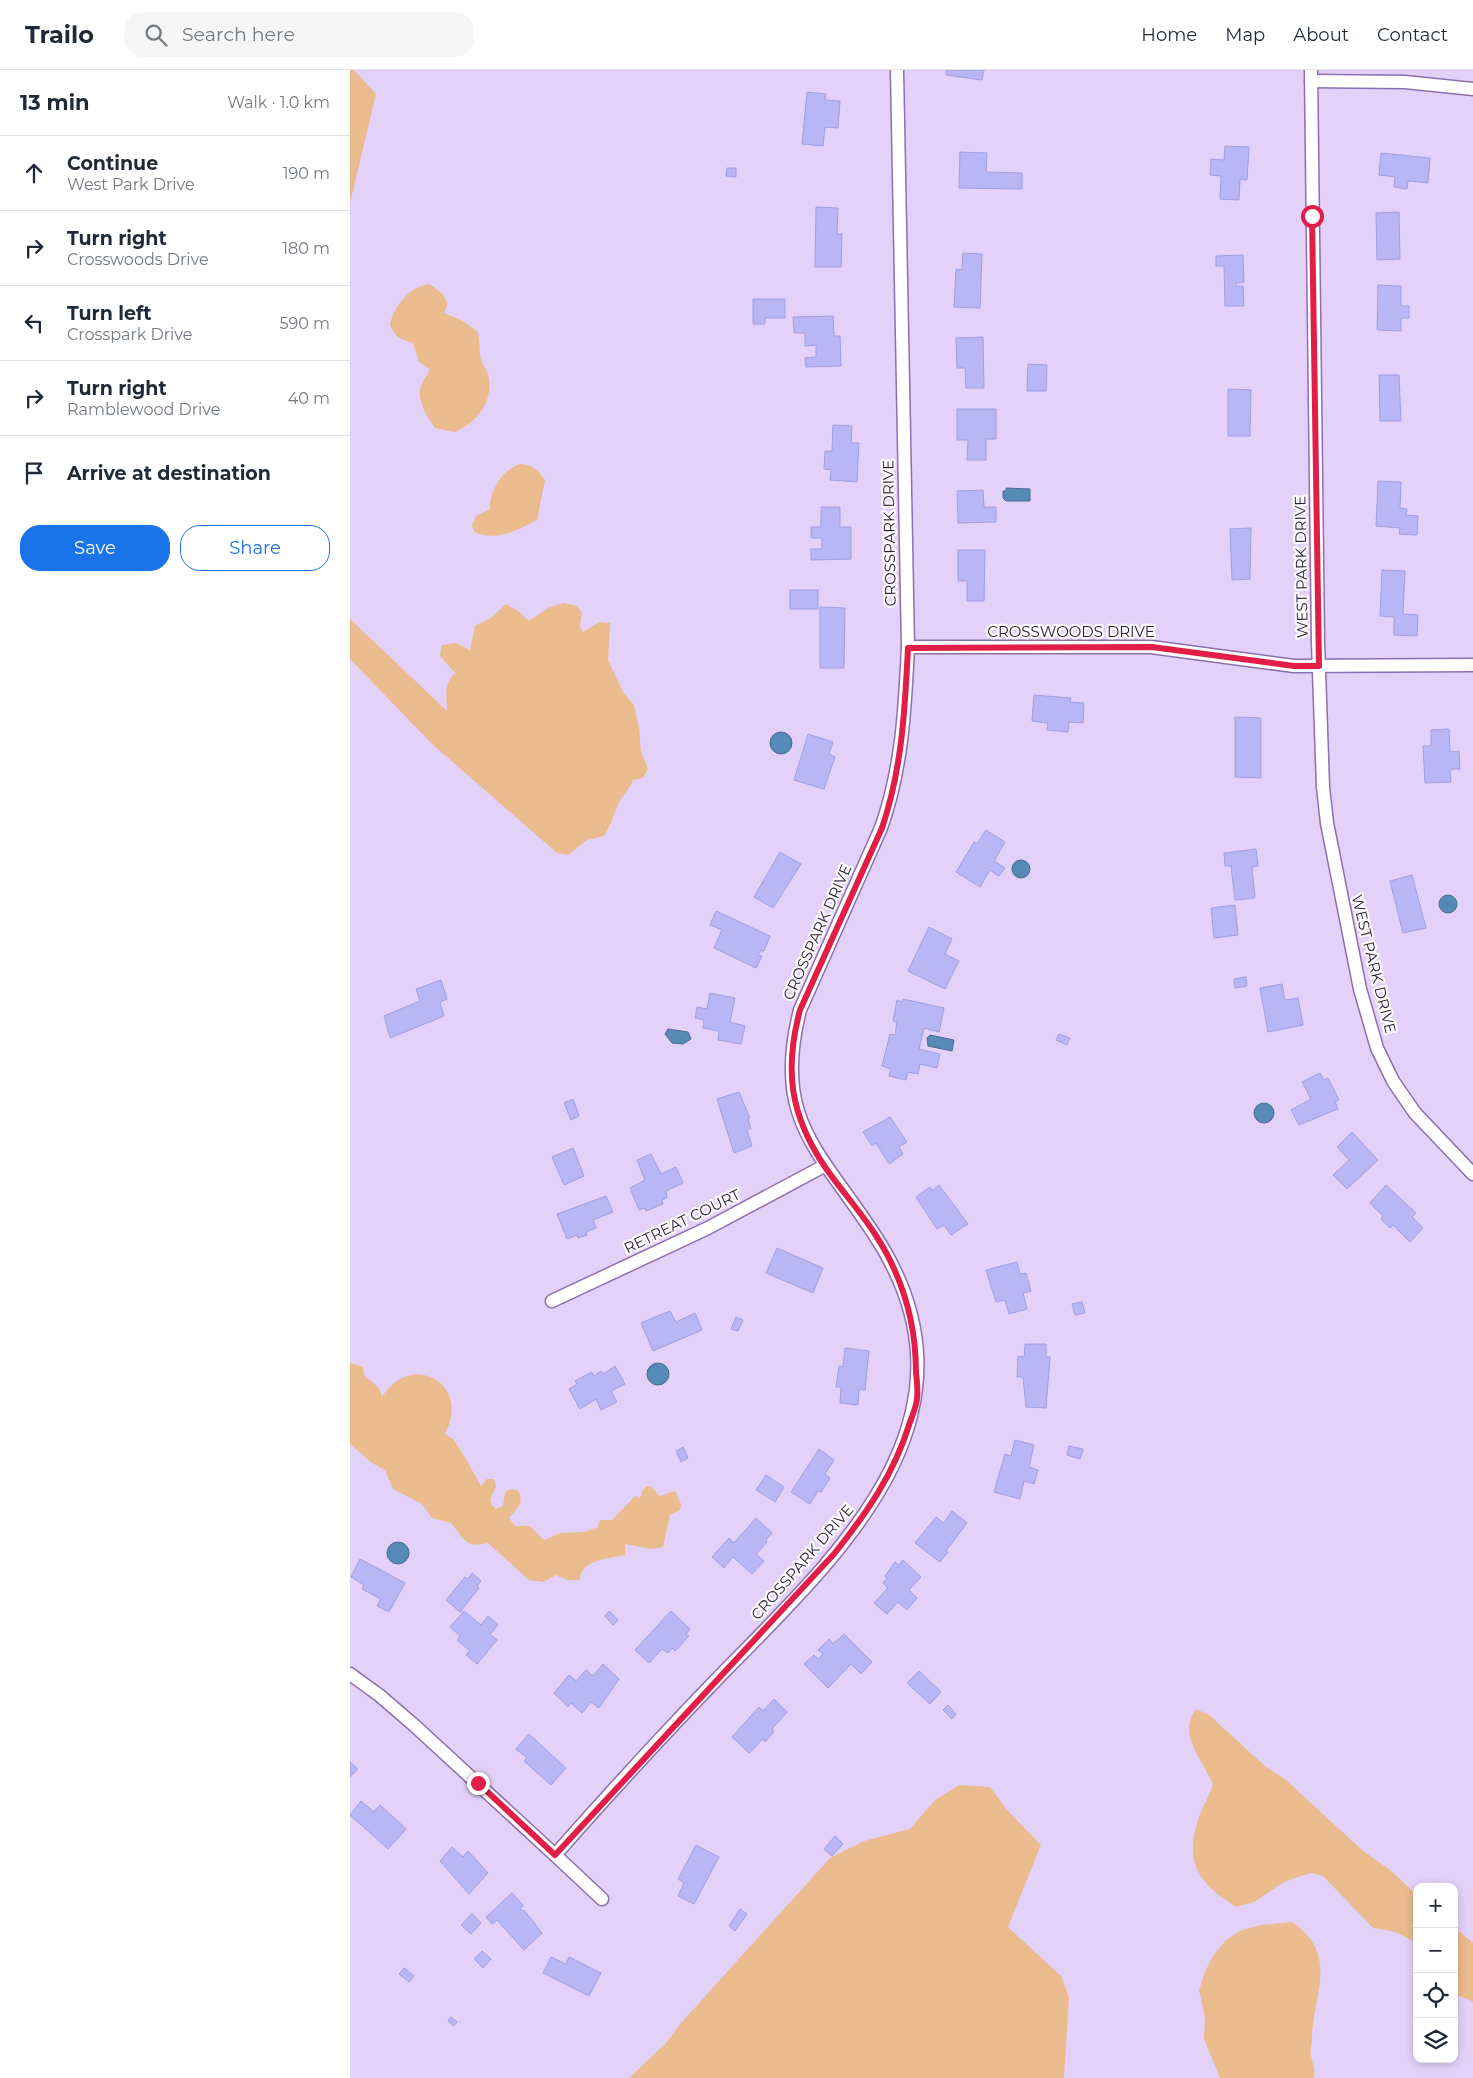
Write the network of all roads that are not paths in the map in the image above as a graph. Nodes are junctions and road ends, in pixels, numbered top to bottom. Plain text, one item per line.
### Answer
1 (897, 70) edge
2 (1311, 75) edge
3 (1473, 90) edge
4 (908, 648) junction
5 (1473, 665) edge
6 (1319, 666) junction
7 (824, 1166) junction
8 (1473, 1174) edge
9 (552, 1300) dead end
10 (350, 1674) edge
11 (555, 1855) junction
12 (602, 1899) dead end

1 - 4 street, CROSSPARK DRIVE
2 - 3 street
2 - 6 street, WEST PARK DRIVE
4 - 6 street, CROSSWOODS DRIVE
4 - 7 street, CROSSPARK DRIVE
5 - 6 street, CROSSWOODS DRIVE
6 - 8 street, WEST PARK DRIVE
7 - 9 street, RETREAT COURT
7 - 11 street, CROSSPARK DRIVE
10 - 11 street
11 - 12 street

